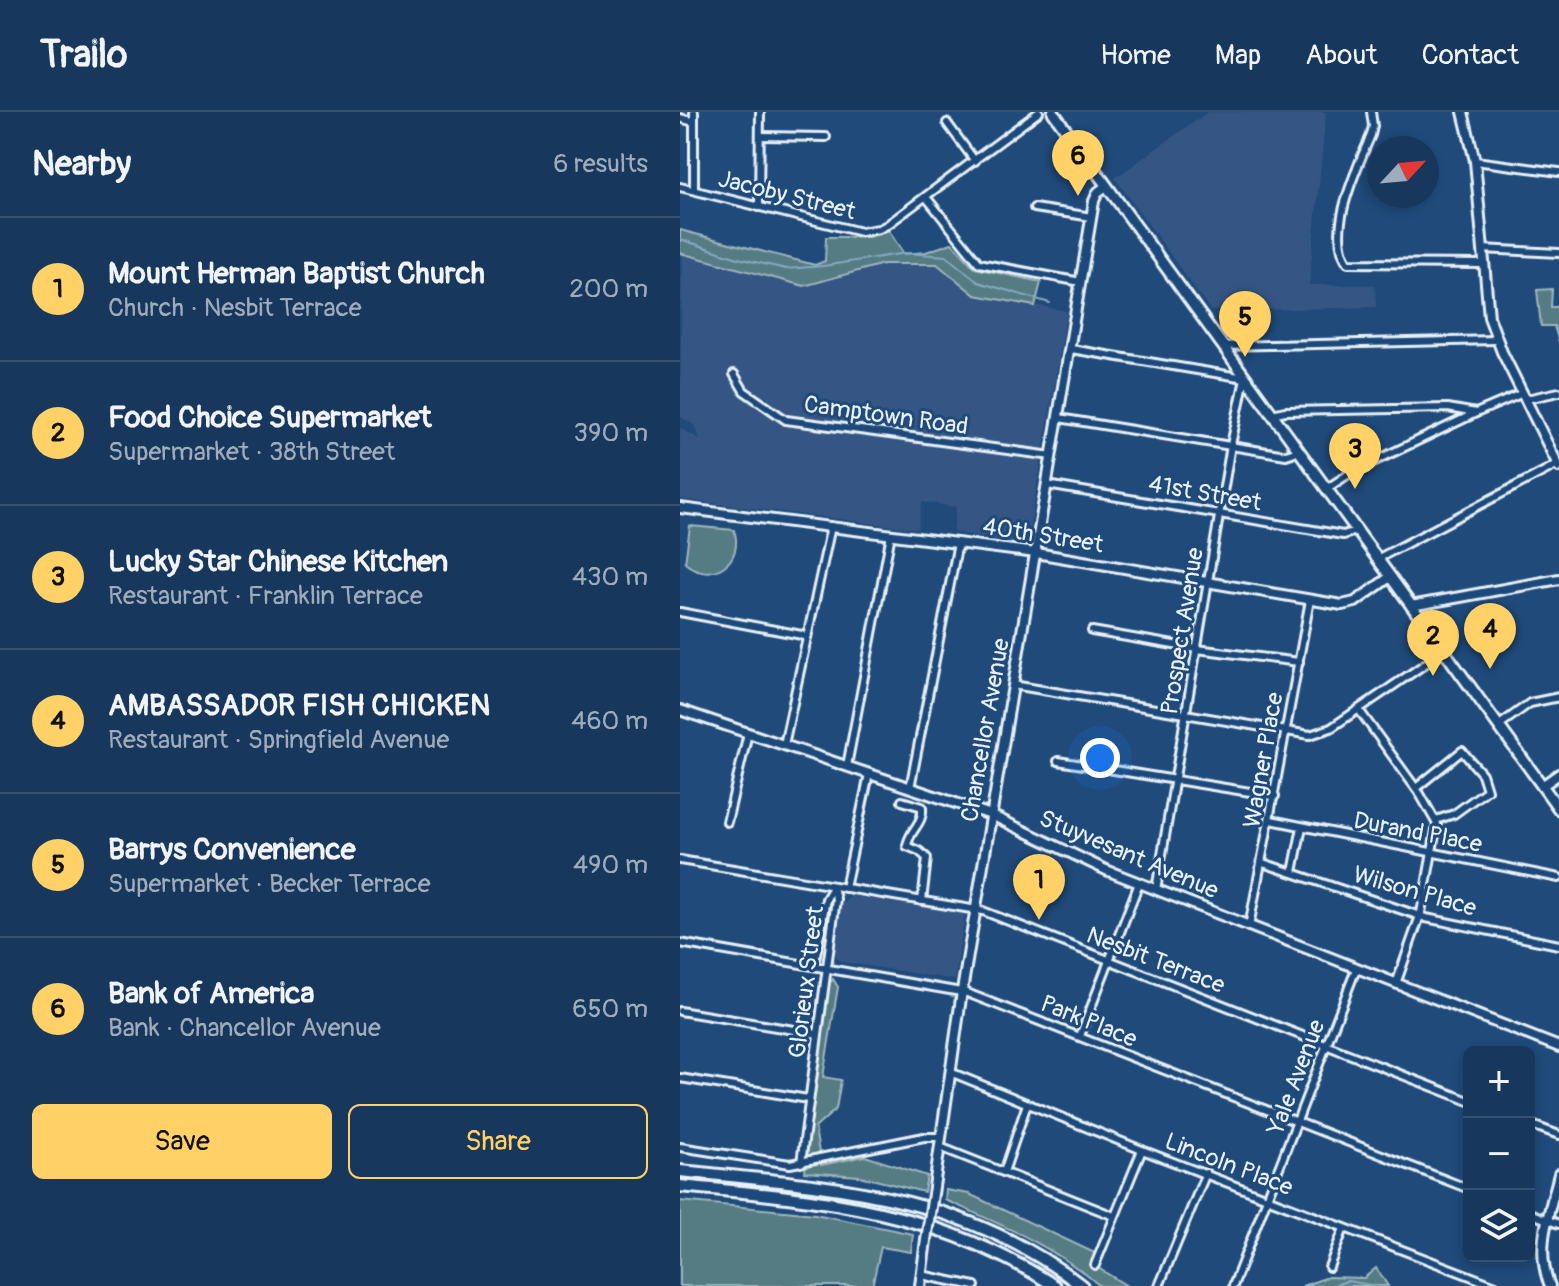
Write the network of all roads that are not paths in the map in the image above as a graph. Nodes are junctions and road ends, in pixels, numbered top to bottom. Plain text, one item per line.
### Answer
1 (694, 112) edge
2 (760, 112) edge
3 (1039, 112) edge
4 (1047, 112) edge
5 (1053, 112) edge
6 (1371, 112) edge
7 (1463, 112) edge
8 (680, 118) edge
9 (694, 122) junction
10 (947, 123) dead end
11 (1060, 124) junction
12 (760, 136) junction
13 (826, 137) dead end
14 (975, 161) junction
15 (1475, 161) junction
16 (1559, 172) edge
17 (1106, 186) junction
18 (680, 187) edge
19 (694, 190) junction
20 (926, 197) junction
21 (759, 207) junction
22 (1034, 208) dead end
23 (1092, 217) junction
24 (1482, 249) junction
25 (1559, 253) edge
26 (1483, 264) junction
27 (1081, 282) junction
28 (1496, 340) junction
29 (1222, 346) junction
30 (1071, 349) junction
31 (734, 374) dead end
32 (1245, 378) junction
33 (1559, 392) edge
34 (1524, 396) junction
35 (1476, 413) junction
36 (1271, 414) junction
37 (1059, 418) junction
38 (1231, 445) junction
39 (1298, 451) junction
40 (1052, 456) junction
41 (1558, 465) edge
42 (1047, 485) junction
43 (1326, 489) junction
44 (680, 508) edge
45 (1219, 513) junction
46 (831, 526) junction
47 (1356, 531) junction
48 (891, 534) junction
49 (958, 543) junction
50 (1036, 553) junction
51 (1377, 559) junction
52 (1390, 577) junction
53 (1559, 579) edge
54 (1208, 583) junction
55 (1310, 600) junction
56 (1411, 606) junction
57 (680, 612) edge
58 (1092, 631) dead end
59 (807, 636) junction
60 (1197, 649) junction
61 (1444, 651) junction
62 (1299, 662) junction
63 (1013, 685) junction
64 (1559, 697) edge
65 (680, 710) edge
66 (1359, 710) junction
67 (1186, 715) junction
68 (1498, 726) junction
69 (1287, 731) junction
70 (748, 733) junction
71 (784, 745) junction
72 (1058, 761) dead end
73 (847, 766) junction
74 (869, 774) junction
75 (1559, 774) edge
76 (1175, 780) junction
77 (1542, 786) junction
78 (910, 788) junction
79 (1416, 788) junction
80 (1275, 796) junction
81 (902, 801) dead end
82 (1559, 809) edge
83 (991, 815) junction
84 (1271, 820) junction
85 (1436, 820) junction
86 (727, 822) dead end
87 (1302, 827) junction
88 (1434, 853) junction
89 (680, 860) edge
90 (1263, 863) junction
91 (1293, 872) junction
92 (1559, 878) edge
93 (1139, 883) junction
94 (833, 887) junction
95 (845, 888) junction
96 (1156, 890) junction
97 (922, 901) junction
98 (975, 909) junction
99 (1420, 916) junction
100 (1249, 927) junction
101 (680, 943) edge
102 (1559, 945) edge
103 (1109, 962) junction
104 (814, 966) junction
105 (826, 968) junction
106 (1356, 969) junction
107 (1396, 984) junction
108 (962, 991) junction
109 (680, 1011) edge
110 (818, 1034) junction
111 (1080, 1036) junction
112 (1327, 1046) junction
113 (1559, 1047) edge
114 (950, 1072) junction
115 (680, 1078) edge
116 (808, 1099) junction
117 (1463, 1099) edge
118 (1027, 1104) junction
119 (1298, 1123) junction
120 (1535, 1126) edge
121 (1559, 1135) edge
122 (940, 1142) junction
123 (680, 1147) edge
124 (1142, 1150) junction
125 (801, 1163) junction
126 (680, 1171) edge
127 (1004, 1172) junction
128 (1206, 1173) junction
129 (1559, 1174) edge
130 (680, 1186) edge
131 (1463, 1187) edge
132 (1268, 1197) junction
133 (1535, 1215) edge
134 (1114, 1216) junction
135 (1548, 1220) junction
136 (1559, 1224) edge
137 (1344, 1228) junction
138 (1095, 1265) dead end
139 (1329, 1267) dead end
140 (921, 1275) junction
141 (920, 1286) edge
142 (975, 1286) edge
143 (1055, 1286) edge
144 (1082, 1286) edge
145 (1159, 1286) edge
146 (1233, 1286) edge
147 (1496, 1286) edge
148 (1550, 1286) edge

1 - 9 street
2 - 12 street
3 - 14 street, Jacoby Street
4 - 11 main road
5 - 11 main road
6 - 26 street
7 - 15 main road
8 - 9 street
9 - 19 street
10 - 14 street
11 - 17 main road
12 - 13 street
12 - 21 street
14 - 20 street, Jacoby Street
15 - 16 street
15 - 24 main road
17 - 23 main road, Chancellor Avenue
17 - 29 main road
18 - 19 street, Jacoby Street
19 - 21 street, Jacoby Street
20 - 21 street, Jacoby Street
20 - 27 street
22 - 23 street
23 - 27 main road, Chancellor Avenue
24 - 25 street
24 - 26 main road
26 - 28 main road
27 - 30 main road, Chancellor Avenue
28 - 29 street
28 - 34 main road
29 - 32 main road
30 - 32 street
30 - 37 main road, Chancellor Avenue
31 - 40 street, Camptown Road
32 - 36 main road
32 - 38 street, Prospect Avenue
33 - 34 street
34 - 35 street
34 - 41 main road
35 - 36 street
35 - 43 street
36 - 39 main road
37 - 38 street
37 - 40 main road, Chancellor Avenue
38 - 39 street
38 - 45 street, Prospect Avenue
39 - 43 main road
40 - 42 main road, Chancellor Avenue
41 - 51 street
42 - 45 street, 41st Street
42 - 50 main road, Chancellor Avenue
43 - 47 main road
44 - 46 main road, 40th Street
45 - 47 street, 41st Street
45 - 54 street, Prospect Avenue
46 - 48 main road, 40th Street
46 - 59 street
47 - 51 main road
48 - 49 main road, 40th Street
48 - 73 street
49 - 50 main road, 40th Street
49 - 78 street
50 - 54 main road, 40th Street
50 - 63 main road, Chancellor Avenue
51 - 52 main road
52 - 55 main road, 40th Street
52 - 56 main road
53 - 56 main road
54 - 55 main road, 40th Street
54 - 60 street, Prospect Avenue
55 - 62 street, Wagner Place
56 - 61 main road
57 - 59 street
58 - 60 street
59 - 71 street
60 - 62 street
60 - 67 street, Prospect Avenue
61 - 66 street
61 - 68 main road
62 - 69 street, Wagner Place
63 - 67 street
63 - 83 main road, Chancellor Avenue
64 - 68 street
65 - 70 main road, Stuyvesant Avenue
66 - 69 street
66 - 79 street
67 - 69 street
67 - 76 street, Prospect Avenue
68 - 77 main road
69 - 80 street, Wagner Place
70 - 71 main road, Stuyvesant Avenue
70 - 86 street
71 - 73 main road, Stuyvesant Avenue
72 - 76 street
73 - 74 main road, Stuyvesant Avenue
74 - 78 main road, Stuyvesant Avenue
74 - 95 street, Glorieux Street
75 - 77 main road
76 - 80 street
76 - 96 street, Prospect Avenue
77 - 82 main road
78 - 83 main road, Stuyvesant Avenue
79 - 85 street
79 - 85 street
80 - 84 street, Wagner Place
81 - 97 street
83 - 93 main road, Stuyvesant Avenue
83 - 98 main road, Chancellor Avenue
84 - 87 street, Durand Place
84 - 90 street, Wagner Place
85 - 88 street
87 - 88 street, Durand Place
87 - 91 street
88 - 92 street, Durand Place
88 - 99 street
89 - 94 street, Nesbit Terrace
90 - 91 street, Wilson Place
90 - 100 street, Wagner Place
91 - 99 street, Wilson Place
93 - 96 main road, Stuyvesant Avenue
93 - 103 street
94 - 95 street, Nesbit Terrace
94 - 104 street, Glorieux Street
94 - 105 street, Glorieux Street
95 - 97 street, Nesbit Terrace
96 - 100 main road, Stuyvesant Avenue
97 - 98 street, Nesbit Terrace
98 - 103 street, Nesbit Terrace
98 - 108 main road, Chancellor Avenue
99 - 102 street, Wilson Place
99 - 107 street
100 - 106 main road, Stuyvesant Avenue
101 - 104 street, Park Place
103 - 111 street
103 - 112 street, Nesbit Terrace
104 - 105 street, Park Place
105 - 108 street, Park Place
105 - 110 street, Glorieux Street
106 - 107 main road, Stuyvesant Avenue
106 - 112 street, Yale Avenue
107 - 113 main road, Stuyvesant Avenue
108 - 111 street, Park Place
108 - 114 main road, Chancellor Avenue
109 - 110 street
110 - 116 street, Glorieux Street
111 - 119 street, Park Place
112 - 117 street, Nesbit Terrace
112 - 119 street, Yale Avenue
114 - 118 street, Lincoln Place
114 - 122 main road, Chancellor Avenue
115 - 116 street
116 - 125 street, Glorieux Street
118 - 124 street, Lincoln Place
118 - 127 street
119 - 131 street, Park Place
119 - 132 street, Yale Avenue
120 - 121 street
122 - 125 street
122 - 127 street
122 - 140 main road, Chancellor Avenue, bridge
123 - 125 street
124 - 128 street, Lincoln Place
124 - 134 street
126 - 144 highway
127 - 134 street
128 - 132 street, Lincoln Place
128 - 145 street
129 - 135 main road
130 - 143 highway
132 - 137 street, Lincoln Place
132 - 146 street, Yale Avenue
133 - 135 street
134 - 138 street
135 - 136 street
135 - 148 main road
137 - 139 street
137 - 147 street, Lincoln Place
140 - 141 main road, Chancellor Avenue
140 - 142 street

